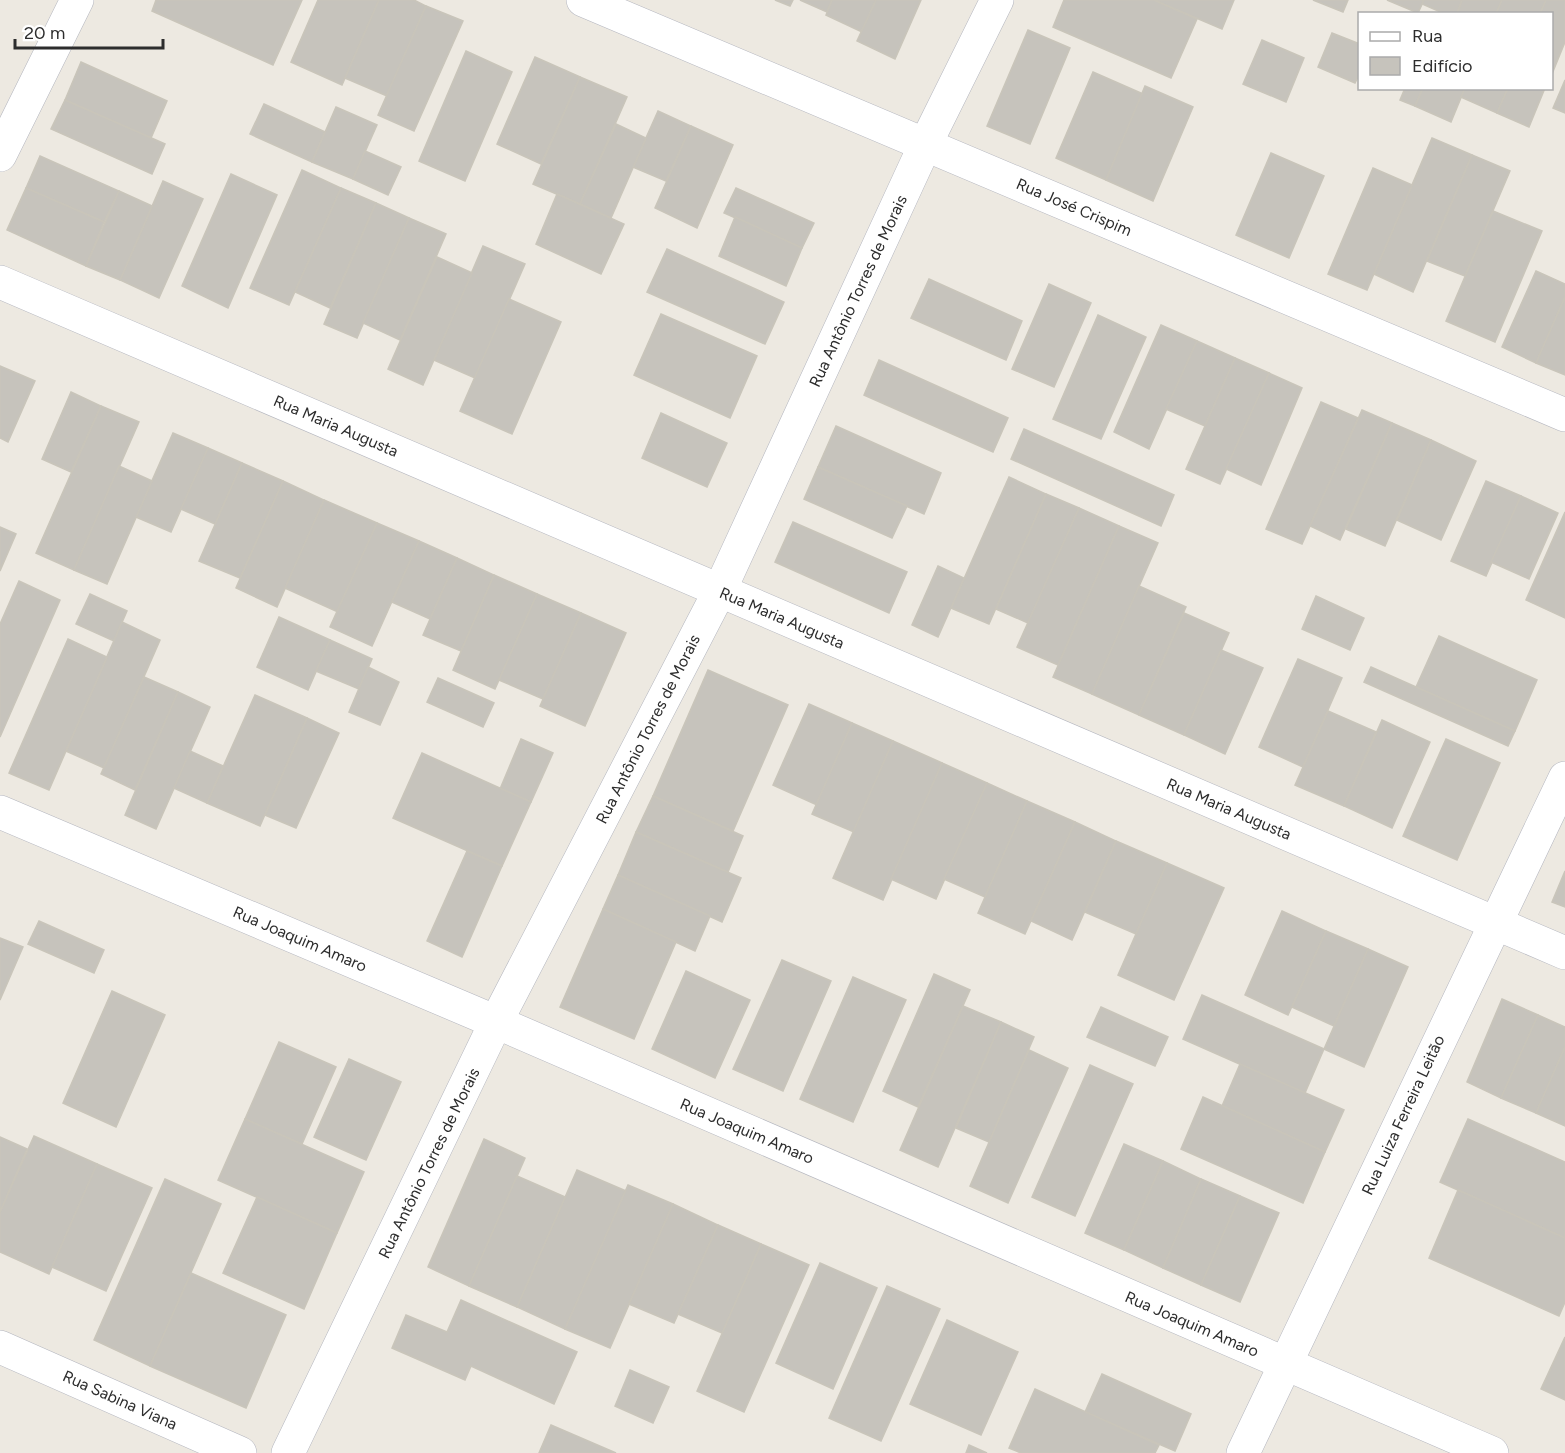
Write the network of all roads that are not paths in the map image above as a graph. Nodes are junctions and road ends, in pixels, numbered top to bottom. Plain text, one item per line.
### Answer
1 (77, 0) edge
2 (583, 0) edge
3 (997, 0) edge
4 (926, 143) junction
5 (0, 155) edge
6 (0, 282) edge
7 (1565, 415) edge
8 (719, 592) junction
9 (1565, 778) edge
10 (0, 812) edge
11 (1494, 921) junction
12 (1565, 953) edge
13 (496, 1022) junction
14 (0, 1347) edge
15 (1286, 1365) junction
16 (240, 1453) edge
17 (288, 1453) edge
18 (1243, 1453) edge
19 (1492, 1453) edge

1 - 5 street
2 - 4 street, Rua José Crispim
3 - 4 street, Rua Antônio Torres de Morais
4 - 7 street, Rua José Crispim
4 - 8 street, Rua Antônio Torres de Morais
6 - 8 street, Rua Maria Augusta
8 - 11 street, Rua Maria Augusta
8 - 13 street, Rua Antônio Torres de Morais
9 - 11 street, Rua Luiza Ferreira Leitão
10 - 13 street, Rua Joaquim Amaro
11 - 12 street, Rua Maria Augusta
11 - 15 street, Rua Luiza Ferreira Leitão
13 - 15 street, Rua Joaquim Amaro
13 - 17 street, Rua Antônio Torres de Morais
14 - 16 street, Rua Sabina Viana
15 - 18 street, Rua Luiza Ferreira Leitão
15 - 19 street, Rua Joaquim Amaro

